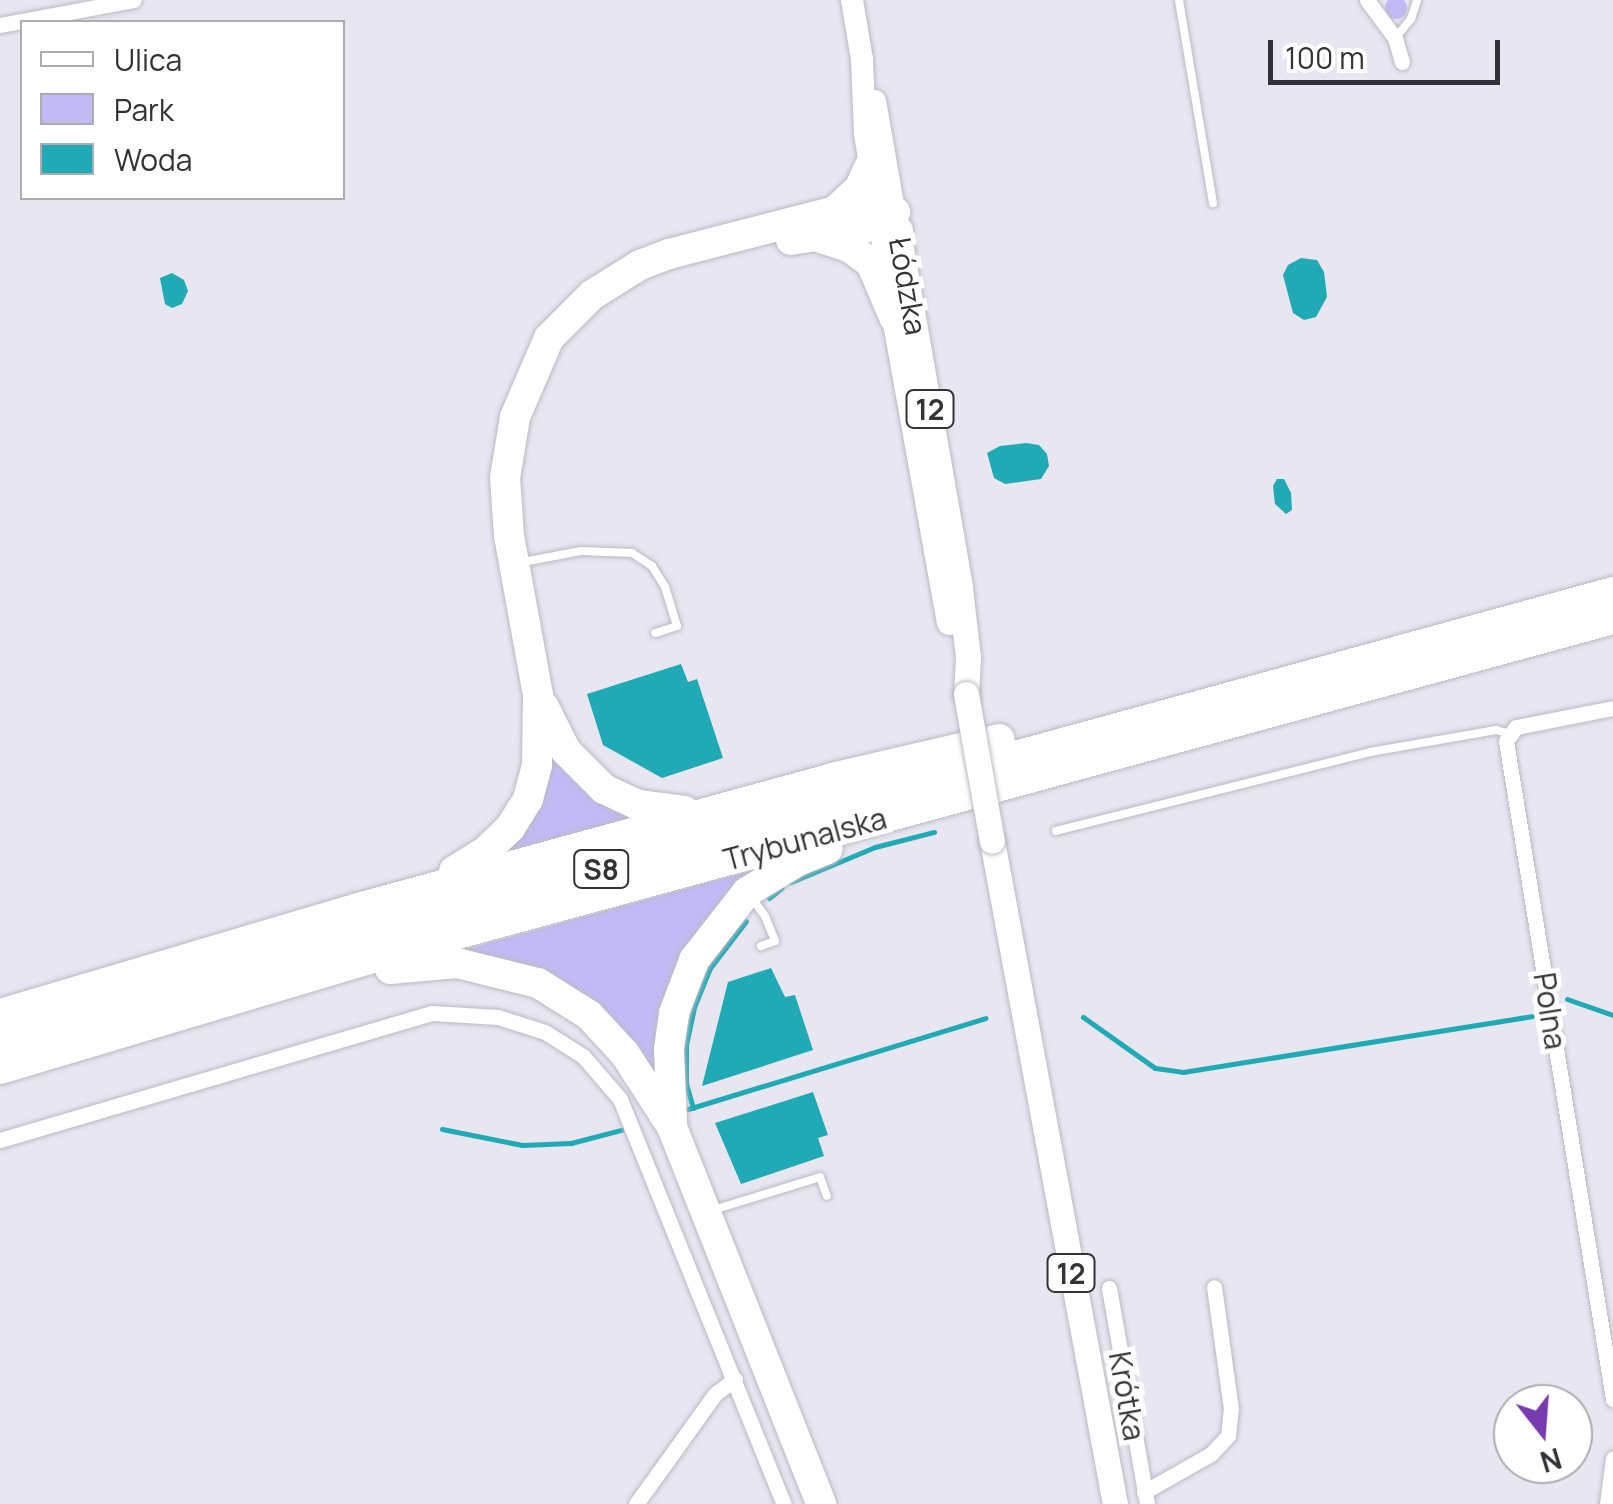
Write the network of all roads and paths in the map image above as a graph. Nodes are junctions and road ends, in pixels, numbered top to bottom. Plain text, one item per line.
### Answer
1 (134, 0) edge
2 (852, 0) edge
3 (1179, 0) edge
4 (1367, 0) edge
5 (1417, 0) edge
6 (27, 20) edge
7 (1395, 38) junction
8 (862, 59) junction
9 (1402, 62) dead end
10 (870, 165) junction
11 (1213, 204) dead end
12 (835, 210) junction
13 (888, 219) junction
14 (812, 237) junction
15 (894, 317) junction
16 (531, 377) junction
17 (514, 564) junction
18 (1613, 592) edge
19 (1613, 619) edge
20 (655, 633) dead end
21 (966, 694) junction
22 (538, 695) junction
23 (1205, 704) junction
24 (1613, 708) edge
25 (1507, 732) junction
26 (966, 795) junction
27 (729, 806) junction
28 (1056, 831) dead end
29 (747, 892) junction
30 (358, 908) junction
31 (762, 946) dead end
32 (290, 983) junction
33 (0, 1014) edge
34 (0, 1042) edge
35 (0, 1069) edge
36 (672, 1127) junction
37 (0, 1140) edge
38 (827, 1196) dead end
39 (704, 1213) junction
40 (1214, 1287) dead end
41 (1109, 1288) dead end
42 (735, 1379) junction
43 (1613, 1399) edge
44 (1613, 1458) edge
45 (1145, 1498) edge
46 (636, 1504) edge
47 (784, 1504) edge
48 (821, 1504) edge
49 (1114, 1504) edge
50 (1607, 1504) edge

1 - 6 street
2 - 8 main road, Łódzka
3 - 11 lane
4 - 7 street
5 - 7 lane
7 - 9 street
8 - 10 main road, Łódzka
8 - 13 main road, Łódzka
10 - 12 highway
10 - 13 main road, Łódzka
12 - 13 highway
12 - 16 highway
13 - 14 highway
13 - 15 main road, Łódzka / 12
13 - 21 main road, Łódzka / 12
14 - 15 highway, 12
14 - 16 highway
15 - 21 main road, Łódzka / 12
16 - 17 highway
17 - 20 lane
17 - 22 highway
18 - 23 highway, Trybunalska / S8
19 - 26 highway, Trybunalska / S8
21 - 49 main road, Łódzka / 12, bridge
22 - 27 highway
22 - 30 highway
23 - 27 highway
23 - 34 highway, Trybunalska / S8
24 - 25 street
25 - 28 lane
25 - 43 street, Polna
26 - 29 highway
26 - 32 highway, Trybunalska / S8
27 - 30 highway
29 - 31 lane
29 - 36 highway
30 - 33 highway
32 - 35 highway, Trybunalska / S8
32 - 36 highway
36 - 39 highway
37 - 42 street
38 - 39 lane
39 - 48 highway
40 - 45 street
41 - 45 street, Krótka
42 - 46 street
42 - 47 street
44 - 50 street

